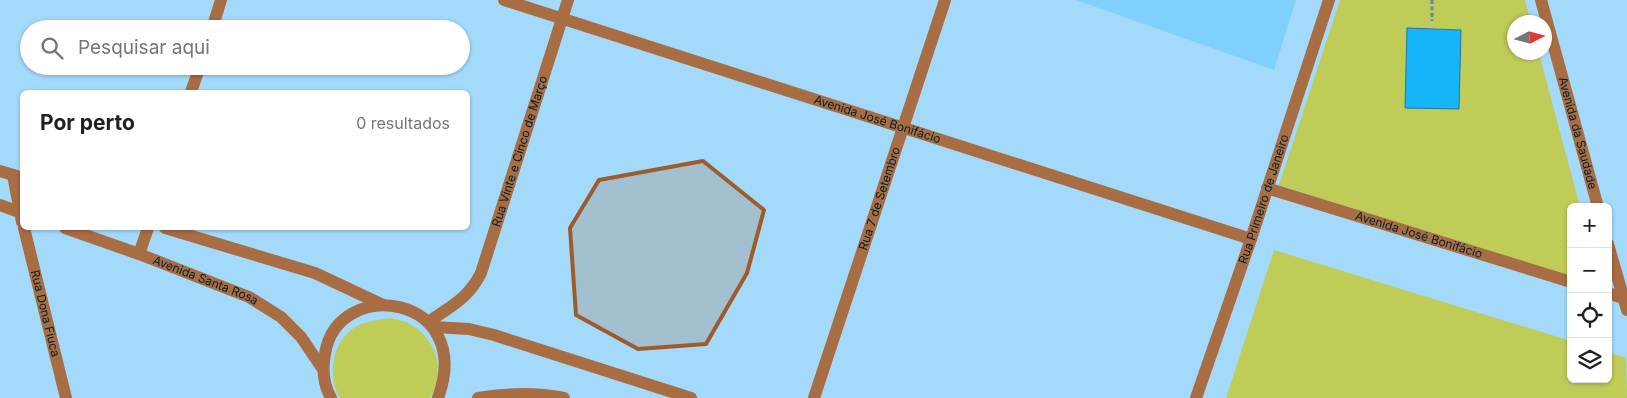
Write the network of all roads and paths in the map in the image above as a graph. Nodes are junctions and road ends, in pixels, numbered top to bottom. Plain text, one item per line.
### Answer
1 (221, 0) edge
2 (504, 0) edge
3 (568, 0) edge
4 (945, 0) edge
5 (1329, 0) edge
6 (1432, 0) edge
7 (1541, 0) edge
8 (562, 18) junction
9 (215, 20) edge
10 (1432, 20) dead end
11 (197, 75) edge
12 (192, 90) edge
13 (904, 128) junction
14 (0, 171) edge
15 (18, 177) edge
16 (1267, 188) junction
17 (20, 196) edge
18 (1597, 203) edge
19 (0, 205) edge
20 (20, 214) edge
21 (24, 230) edge
22 (71, 230) edge
23 (147, 230) edge
24 (172, 230) edge
25 (1251, 239) junction
26 (1609, 248) edge
27 (139, 254) junction
28 (1567, 281) edge
29 (1612, 296) edge
30 (1625, 304) edge
31 (383, 305) junction
32 (431, 324) junction
33 (322, 368) junction
34 (66, 398) edge
35 (331, 398) edge
36 (438, 398) edge
37 (478, 398) edge
38 (564, 398) edge
39 (691, 398) edge
40 (814, 398) edge
41 (1196, 398) edge

1 - 9 street
2 - 8 street, Avenida José Bonifácio
3 - 8 street, Rua Vinte e Cinco de Março
4 - 13 street, Rua 7 de Setembro
5 - 16 street, Rua Primeiro de Janeiro
6 - 10 path
7 - 18 street, Avenida da Saudade
8 - 13 street, Avenida José Bonifácio
8 - 32 street, Rua Vinte e Cinco de Março
11 - 12 street
13 - 25 street, Avenida José Bonifácio
13 - 40 street, Rua 7 de Setembro
14 - 15 street
15 - 17 street
16 - 25 street, Rua Primeiro de Janeiro
16 - 28 street, Avenida José Bonifácio
19 - 20 street
21 - 34 street, Rua Dona Fiuca
22 - 27 street, Avenida Santa Rosa
23 - 27 street
24 - 31 street
25 - 41 street, Rua Primeiro de Janeiro
26 - 30 street
27 - 33 street, Avenida Santa Rosa
29 - 30 street
31 - 32 street
31 - 33 street
32 - 36 street
32 - 39 street
33 - 35 street
37 - 38 street

